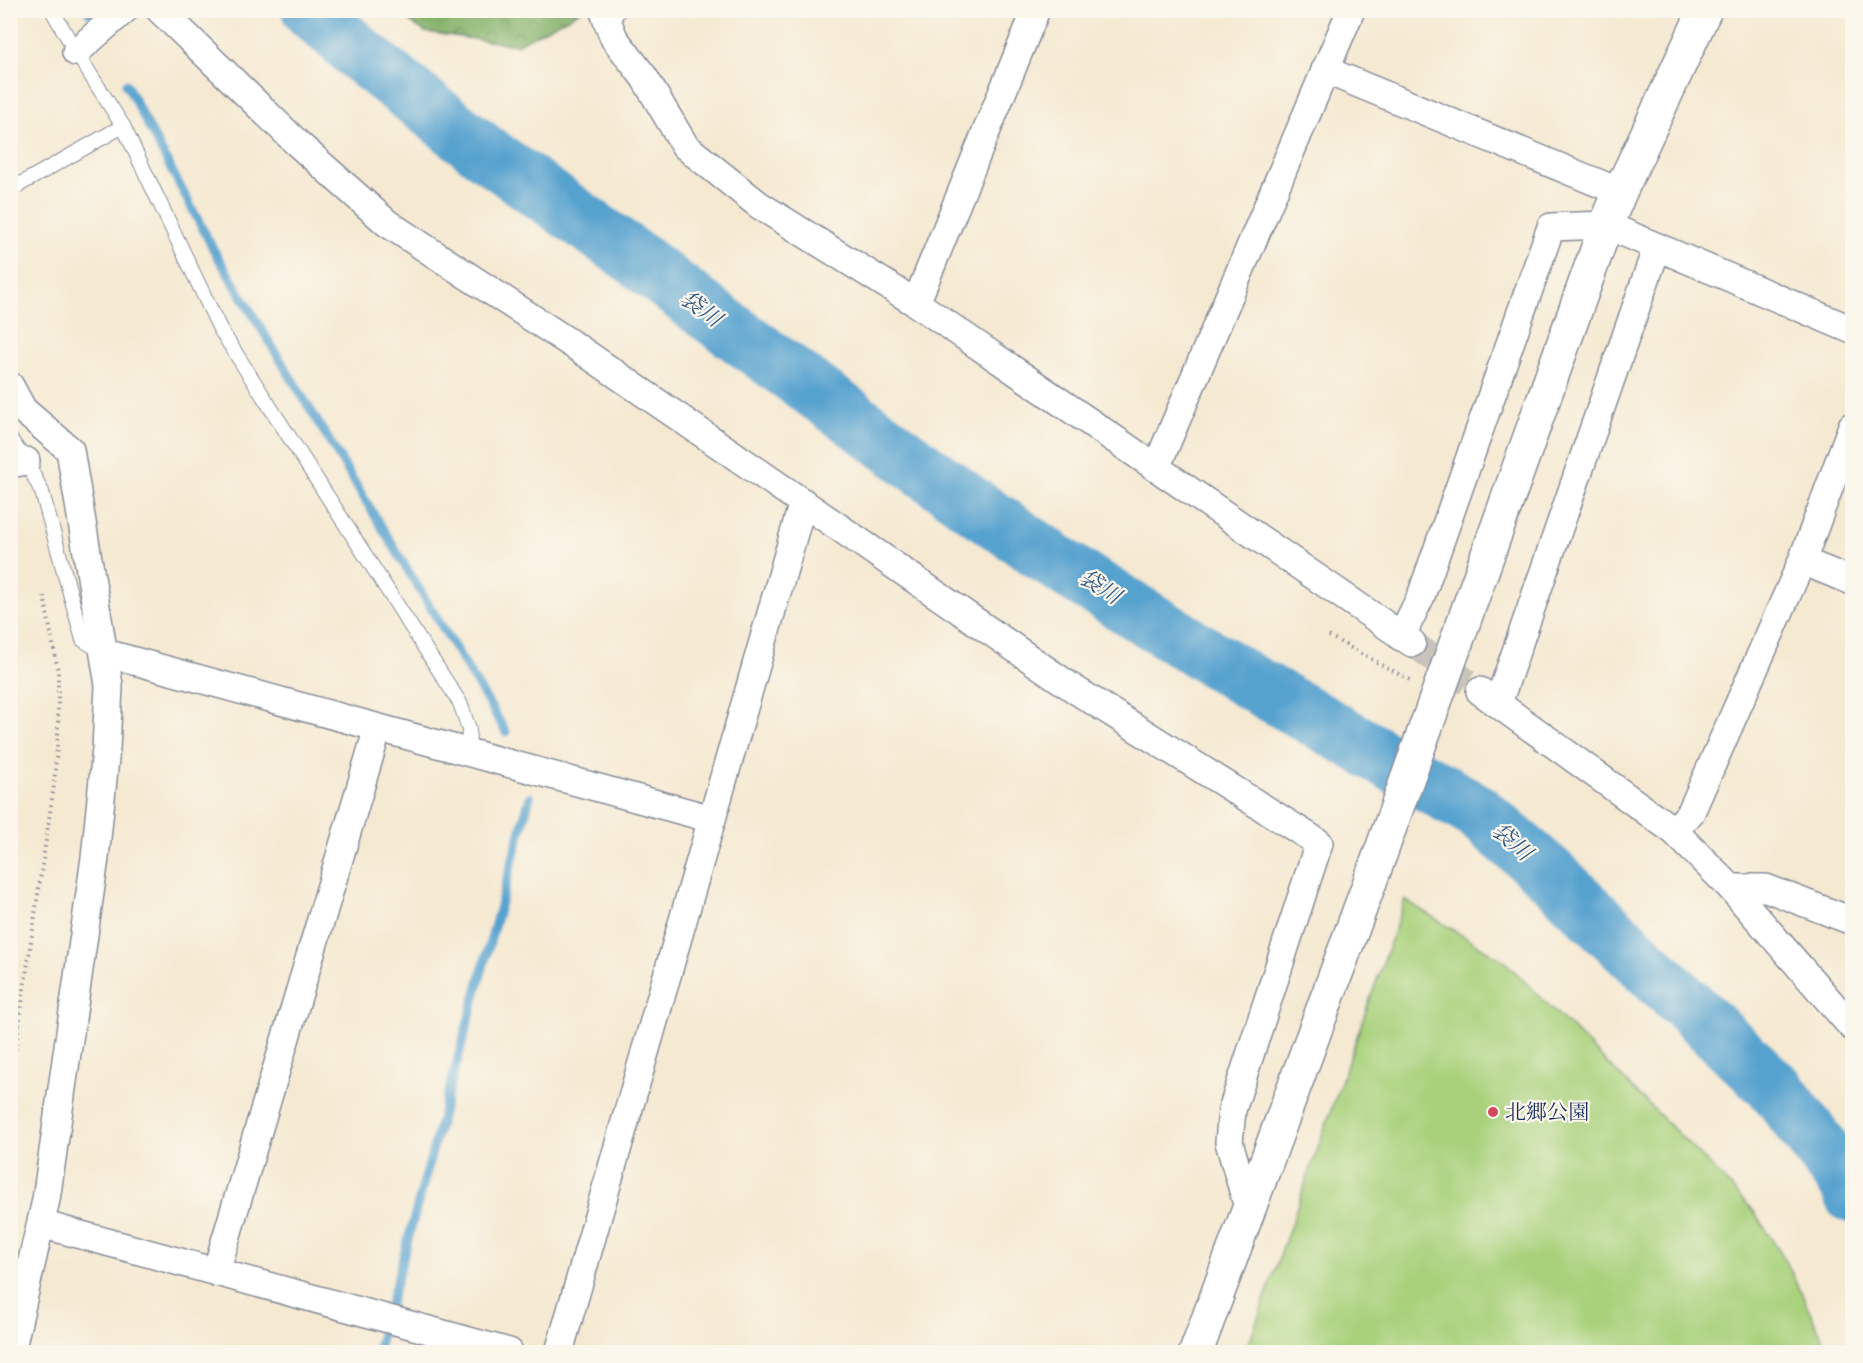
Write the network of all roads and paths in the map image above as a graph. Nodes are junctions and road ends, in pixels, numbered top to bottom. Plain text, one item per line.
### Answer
1 (52, 10) edge
2 (124, 10) edge
3 (160, 10) edge
4 (611, 10) edge
5 (1036, 10) edge
6 (1351, 10) edge
7 (1705, 10) edge
8 (76, 52) junction
9 (1325, 70) junction
10 (123, 126) junction
11 (10, 190) edge
12 (1620, 192) junction
13 (1606, 225) junction
14 (1657, 247) junction
15 (916, 303) junction
16 (1852, 330) edge
17 (10, 386) edge
18 (1852, 426) edge
19 (16, 455) edge
20 (1156, 468) junction
21 (803, 502) junction
22 (1802, 561) junction
23 (1852, 581) edge
24 (44, 595) dead end
25 (1329, 636) dead end
26 (105, 653) junction
27 (1424, 694) junction
28 (378, 728) junction
29 (468, 752) junction
30 (712, 819) junction
31 (1674, 831) junction
32 (1731, 888) junction
33 (1852, 921) edge
34 (1852, 1027) edge
35 (10, 1085) edge
36 (1249, 1211) junction
37 (41, 1224) junction
38 (216, 1272) junction
39 (11, 1353) edge
40 (509, 1353) edge
41 (559, 1353) edge
42 (1196, 1353) edge

1 - 8 lane
2 - 8 street
3 - 21 street
4 - 15 street
5 - 15 street
6 - 9 street
7 - 12 street
8 - 10 lane
9 - 12 street
9 - 20 street
10 - 11 lane
10 - 29 lane
12 - 13 street
13 - 14 street
13 - 20 street
13 - 27 street
14 - 16 street
14 - 31 street
15 - 20 street
17 - 26 street
18 - 22 street
19 - 26 lane
21 - 30 street
21 - 36 street
22 - 23 street
22 - 31 street
24 - 35 path
25 - 27 path
26 - 28 street
26 - 37 street
27 - 36 street
28 - 29 street
28 - 38 street
29 - 30 street
30 - 41 street
31 - 32 street
32 - 33 street
32 - 34 street
36 - 42 street
37 - 38 street
37 - 39 street
38 - 40 street

